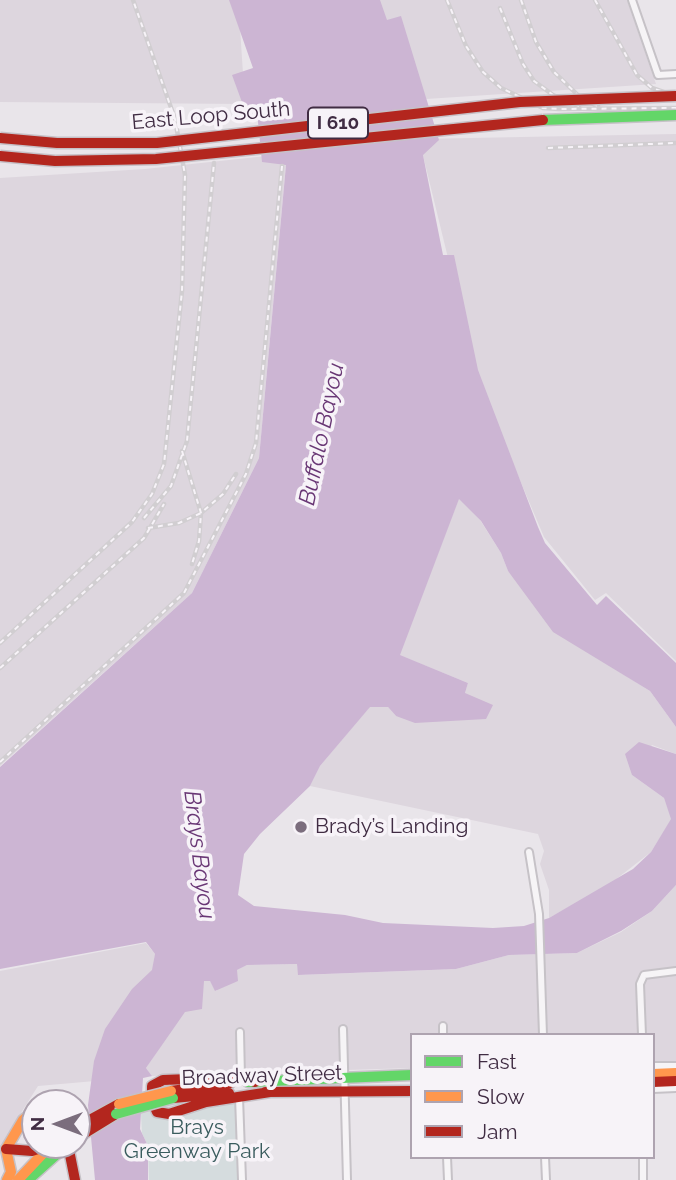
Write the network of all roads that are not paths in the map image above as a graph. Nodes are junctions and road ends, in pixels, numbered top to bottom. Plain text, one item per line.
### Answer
1 (632, 0) edge
2 (676, 74) edge
3 (676, 95) edge
4 (676, 115) edge
5 (0, 138) edge
6 (0, 156) edge
7 (529, 852) dead end
8 (676, 971) edge
9 (443, 1027) dead end
10 (343, 1029) dead end
11 (240, 1032) dead end
12 (443, 1033) edge
13 (543, 1033) edge
14 (642, 1033) edge
15 (655, 1066) edge
16 (676, 1066) edge
17 (676, 1073) edge
18 (655, 1074) edge
19 (410, 1075) edge
20 (241, 1077) junction
21 (344, 1077) junction
22 (676, 1081) edge
23 (255, 1082) junction
24 (655, 1082) edge
25 (676, 1088) edge
26 (655, 1089) edge
27 (410, 1091) edge
28 (270, 1092) junction
29 (345, 1093) junction
30 (172, 1095) junction
31 (239, 1097) junction
32 (117, 1109) junction
33 (91, 1121) edge
34 (21, 1123) edge
35 (91, 1128) edge
36 (6, 1149) junction
37 (21, 1150) edge
38 (43, 1159) edge
39 (65, 1159) edge
40 (447, 1159) edge
41 (545, 1159) edge
42 (643, 1159) edge
43 (36, 1165) junction
44 (75, 1179) edge
45 (8, 1180) edge
46 (18, 1180) edge
47 (28, 1180) edge
48 (40, 1180) edge
49 (242, 1180) edge
50 (347, 1180) edge
51 (447, 1180) edge
52 (546, 1180) edge
53 (643, 1180) edge

1 - 2 street
3 - 5 main road, East Loop South / I 610, bridge
4 - 6 main road, East Loop South / I 610, bridge
7 - 13 street
8 - 14 street
9 - 12 street
10 - 21 street
11 - 20 street
15 - 16 street
17 - 18 main road
19 - 21 main road, Broadway Street
20 - 23 main road
20 - 31 main road
21 - 23 main road, Broadway Street
21 - 29 street
22 - 24 main road
23 - 30 main road, Broadway Street
25 - 26 street
27 - 29 main road, Broadway Street
28 - 29 main road, Broadway Street
28 - 30 main road, Broadway Street
28 - 31 main road
29 - 50 street
30 - 32 main road, Broadway Street, bridge
31 - 49 street
32 - 33 main road
32 - 35 main road
34 - 36 main road
36 - 37 main road
36 - 45 main road
38 - 43 main road
39 - 44 main road
40 - 51 street
41 - 52 street
42 - 53 street
43 - 45 main road
43 - 46 main road
43 - 47 main road
43 - 48 main road

